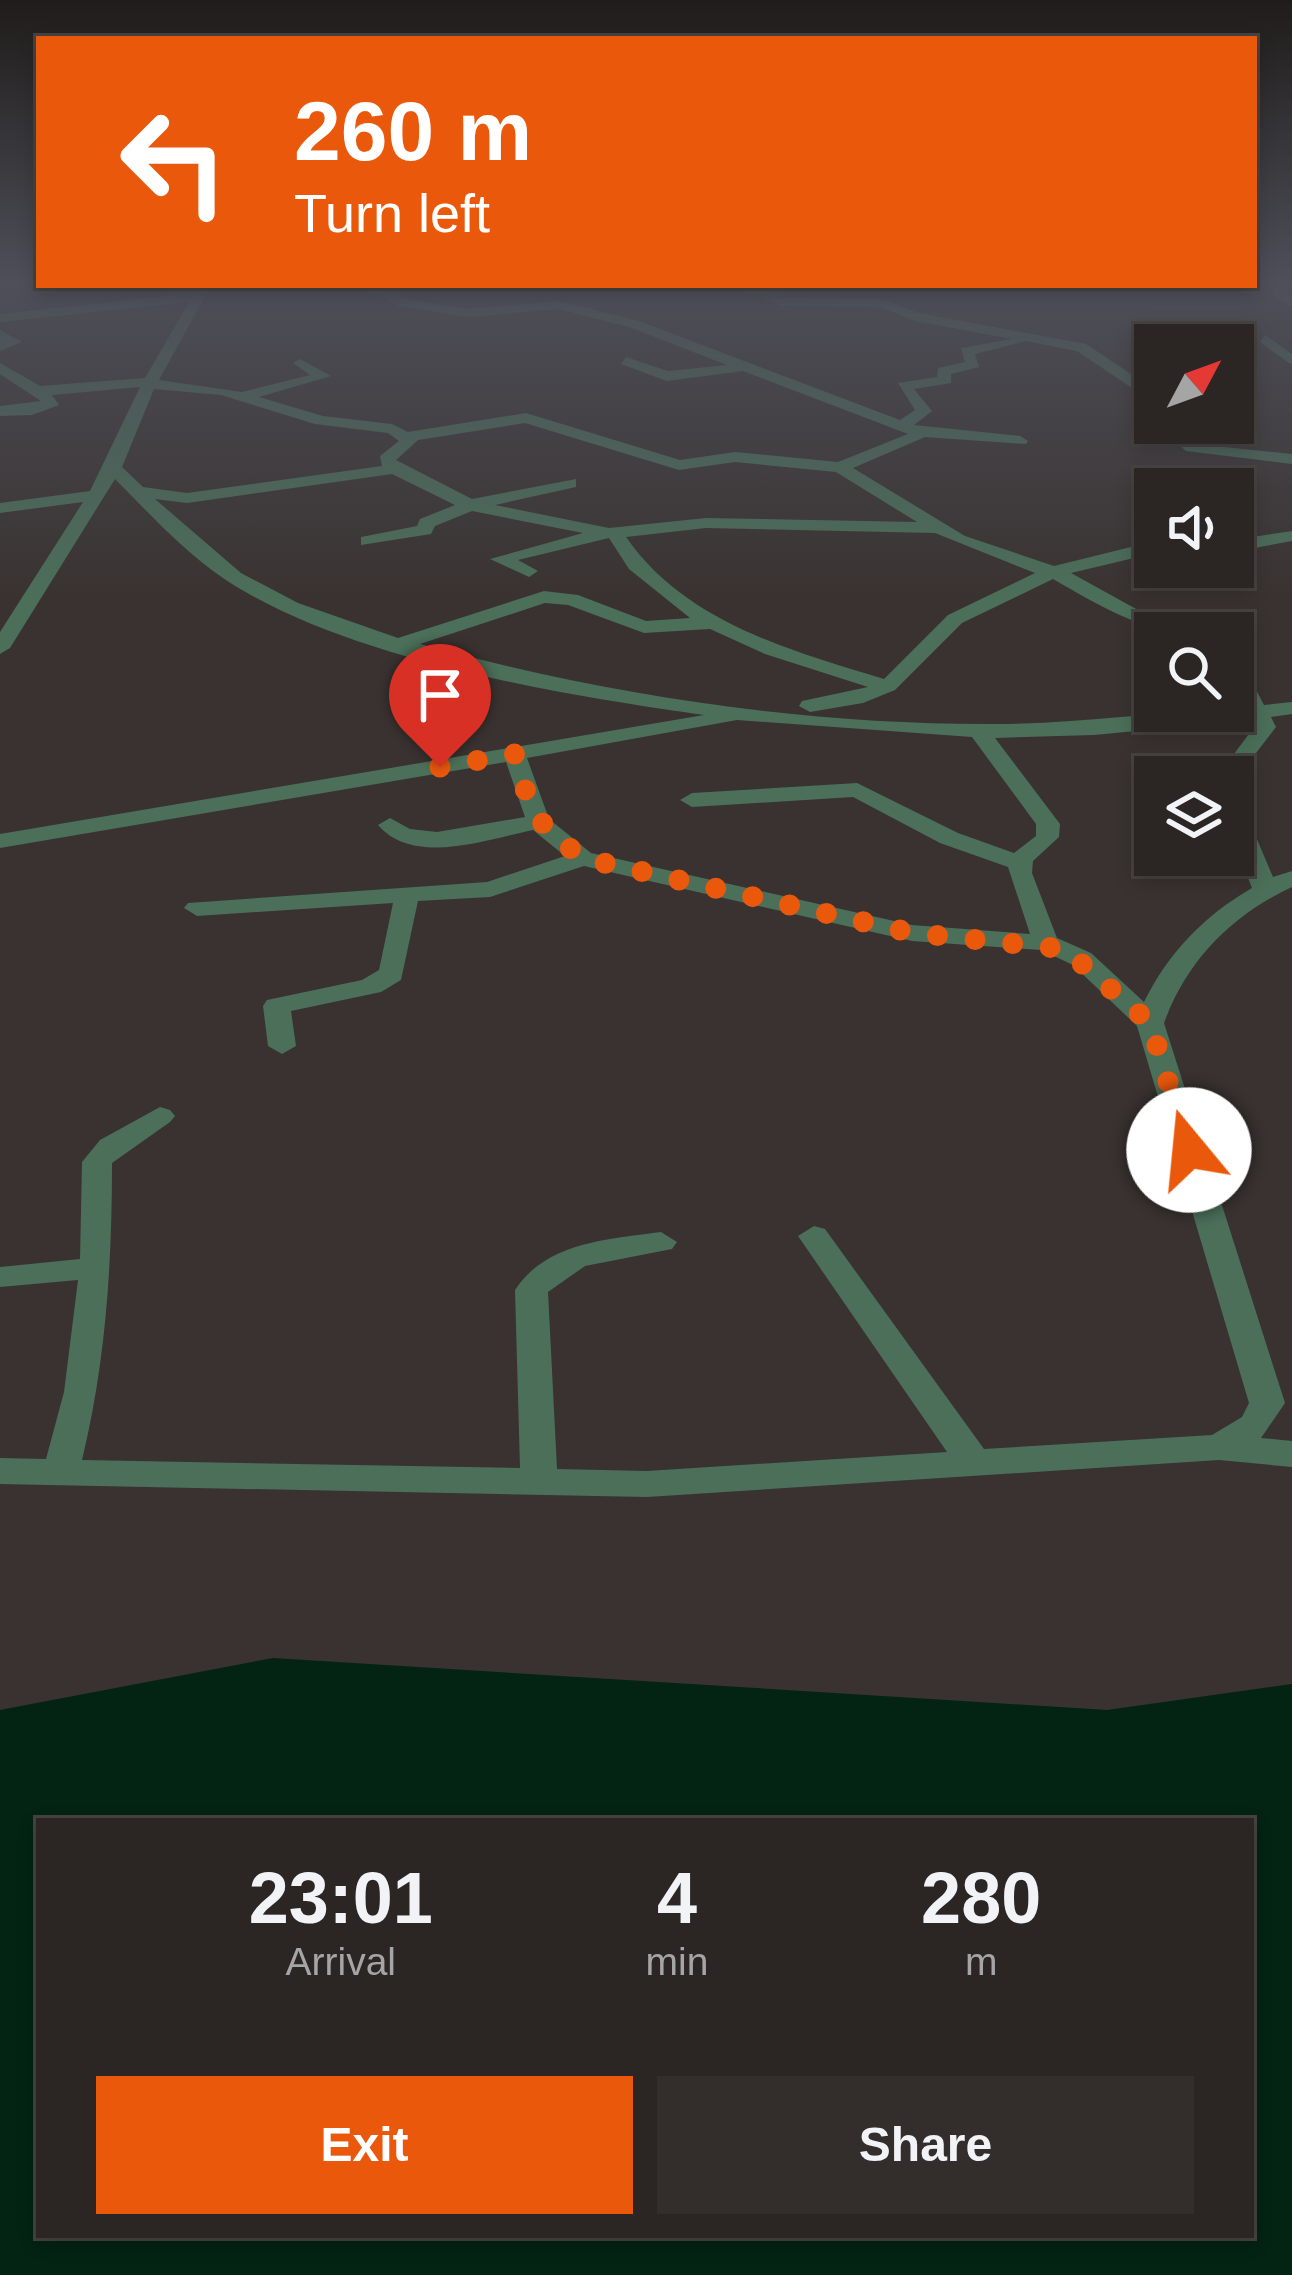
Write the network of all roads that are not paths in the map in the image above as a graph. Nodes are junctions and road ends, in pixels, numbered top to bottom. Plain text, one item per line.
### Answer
1 (33, 388) edge
2 (85, 388) edge
3 (146, 388) edge
4 (186, 388) edge
5 (275, 388) edge
6 (800, 388) edge
7 (905, 388) edge
8 (39, 392) junction
9 (244, 396) junction
10 (0, 411) edge
11 (909, 429) junction
12 (408, 436) junction
13 (1020, 441) dead end
14 (1186, 444) edge
15 (1292, 459) edge
16 (840, 467) junction
17 (112, 468) junction
18 (394, 469) junction
19 (570, 483) dead end
20 (137, 491) junction
21 (96, 494) junction
22 (470, 505) junction
23 (0, 508) edge
24 (942, 528) junction
25 (611, 533) junction
26 (1292, 536) edge
27 (367, 541) dead end
28 (1270, 541) junction
29 (1254, 543) edge
30 (1134, 553) edge
31 (1292, 556) edge
32 (529, 571) dead end
33 (1058, 574) junction
34 (1134, 615) edge
35 (712, 623) junction
36 (6, 626) edge
37 (401, 644) junction
38 (0, 648) edge
39 (886, 686) junction
40 (1254, 704) edge
41 (1292, 709) edge
42 (1258, 712) junction
43 (761, 713) junction
44 (979, 731) junction
45 (515, 754) junction
46 (1240, 756) edge
47 (692, 800) dead end
48 (538, 822) junction
49 (390, 825) dead end
50 (0, 841) edge
51 (1254, 846) edge
52 (584, 857) junction
53 (1020, 863) junction
54 (1281, 889) edge
55 (406, 894) junction
56 (197, 908) dead end
57 (1046, 943) junction
58 (1150, 1023) junction
59 (282, 1046) dead end
60 (160, 1116) dead end
61 (814, 1236) dead end
62 (661, 1242) dead end
63 (96, 1268) junction
64 (0, 1276) edge
65 (1219, 1447) junction
66 (1292, 1454) edge
67 (974, 1463) junction
68 (0, 1471) edge
69 (60, 1474) junction
70 (539, 1482) junction

1 - 8 street
2 - 8 street
3 - 17 street
4 - 9 street
5 - 9 street
6 - 11 street
7 - 11 street
8 - 10 street
9 - 12 street
11 - 13 street
11 - 16 street
12 - 16 street
12 - 18 street
14 - 15 street
16 - 24 street
17 - 20 street
17 - 21 street
18 - 20 street
18 - 22 street
19 - 22 street
20 - 37 street
21 - 23 street
21 - 36 street
22 - 25 street
22 - 27 street
24 - 25 street
24 - 33 street
25 - 32 street
25 - 35 street
26 - 28 street
28 - 29 street
28 - 31 street
30 - 33 street
33 - 34 street
33 - 39 street
35 - 37 street
35 - 39 street
36 - 38 street
37 - 43 street
39 - 43 street
40 - 42 street
41 - 42 street
42 - 44 street
42 - 46 street
43 - 44 street
43 - 45 street
44 - 53 street
45 - 48 street
45 - 50 street
47 - 53 street
48 - 49 street
48 - 52 street
51 - 54 street
52 - 55 street
52 - 57 street
53 - 57 street
54 - 58 street
55 - 56 street
55 - 59 street
57 - 58 street
58 - 65 street
60 - 63 street
61 - 67 street
62 - 70 street
63 - 64 street
63 - 69 street
65 - 66 street
65 - 67 street
67 - 70 street
68 - 69 street
69 - 70 street

